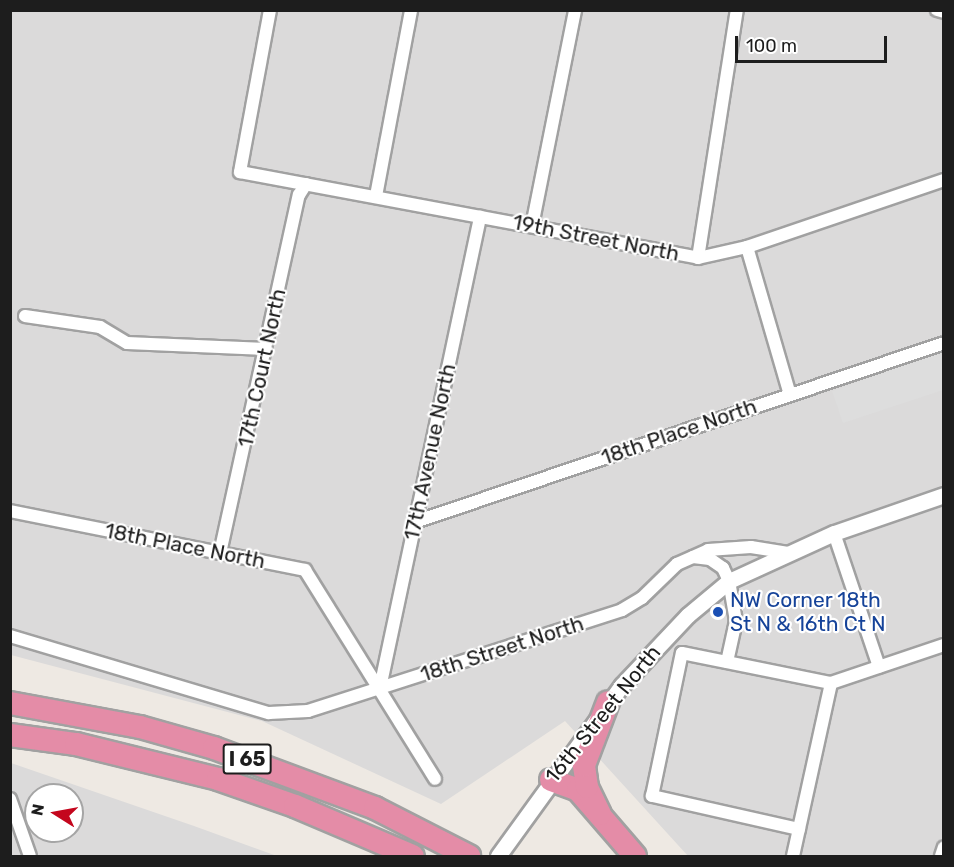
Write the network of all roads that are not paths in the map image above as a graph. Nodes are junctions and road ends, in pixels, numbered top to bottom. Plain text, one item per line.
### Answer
1 (270, 10) edge
2 (411, 10) edge
3 (575, 10) edge
4 (737, 10) edge
5 (937, 10) edge
6 (944, 12) edge
7 (944, 180) edge
8 (306, 184) junction
9 (376, 196) junction
10 (480, 216) junction
11 (532, 226) junction
12 (747, 248) junction
13 (698, 258) junction
14 (25, 316) dead end
15 (944, 343) edge
16 (266, 349) junction
17 (790, 395) junction
18 (944, 495) edge
19 (10, 511) edge
20 (415, 522) junction
21 (834, 532) junction
22 (220, 553) junction
23 (787, 553) junction
24 (692, 557) junction
25 (729, 581) junction
26 (10, 636) edge
27 (944, 645) edge
28 (727, 662) junction
29 (879, 667) junction
30 (831, 683) junction
31 (380, 688) junction
32 (608, 702) junction
33 (10, 703) edge
34 (10, 735) edge
35 (435, 779) dead end
36 (550, 780) junction
37 (10, 799) edge
38 (600, 814) junction
39 (799, 829) junction
40 (944, 847) edge
41 (30, 856) edge
42 (413, 856) edge
43 (469, 856) edge
44 (498, 856) edge
45 (635, 856) edge
46 (793, 856) edge
47 (941, 856) edge

1 - 8 street, 19th Street North
2 - 9 street
3 - 11 street
4 - 13 street
5 - 6 street
7 - 12 street, 19th Street North
8 - 9 street, 19th Street North
8 - 16 street, 17th Court North
9 - 10 street, 19th Street North
10 - 11 street, 19th Street North
10 - 20 street, 17th Avenue North
11 - 13 street, 19th Street North
12 - 13 street, 19th Street North
12 - 17 street
14 - 16 street
15 - 17 street, 18th Place North
16 - 22 street, 17th Court North
17 - 20 street, 18th Place North
18 - 21 street
19 - 22 street, 18th Place North
20 - 31 street, 17th Avenue North
21 - 23 street
21 - 29 street
22 - 31 street, 18th Place North
23 - 24 street, 18th Street North
23 - 25 street, 16th Street North
24 - 25 street
24 - 31 street, 18th Street North
25 - 28 street
25 - 32 street, 16th Street North
26 - 31 street, 18th Street North
27 - 29 street
28 - 30 street
28 - 39 street
29 - 30 street
30 - 39 street
31 - 35 street
32 - 36 street, 16th Street North
32 - 38 highway
33 - 43 highway, I 65
34 - 42 highway, I 65
36 - 38 highway
36 - 44 street, 16th Street North
37 - 41 street
38 - 45 highway
39 - 46 street
40 - 47 street

